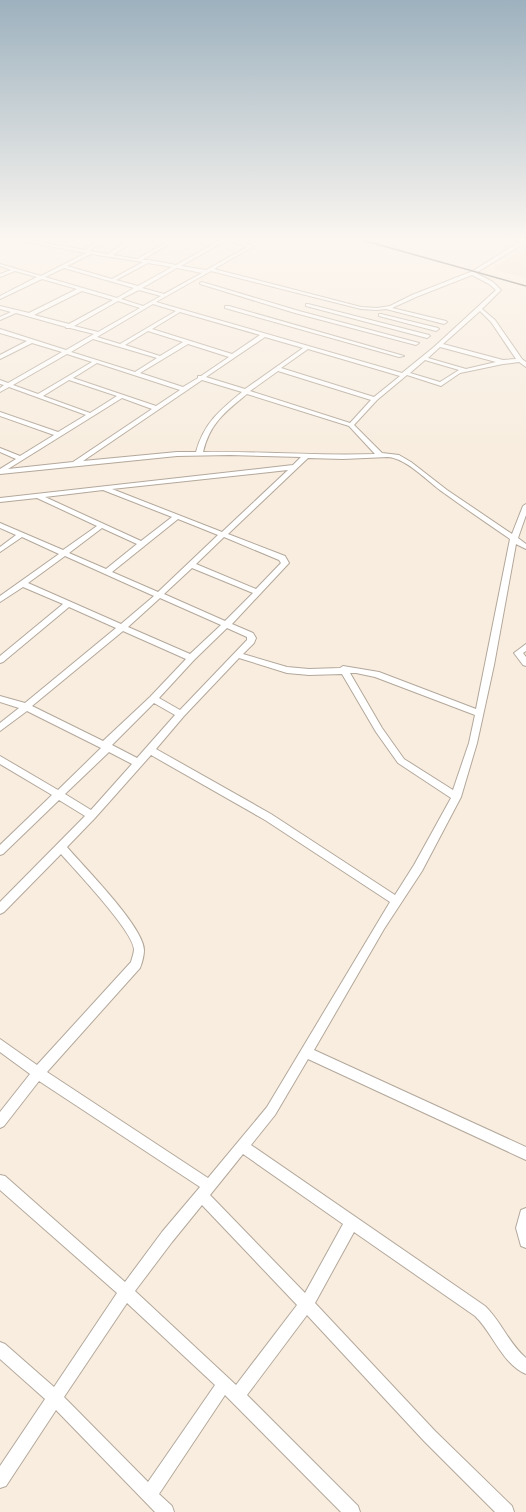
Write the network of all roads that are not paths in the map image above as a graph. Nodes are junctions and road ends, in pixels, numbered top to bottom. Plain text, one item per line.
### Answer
1 (16, 311) joint
2 (39, 311) edge
3 (98, 311) edge
4 (140, 311) edge
5 (180, 311) edge
6 (183, 311) edge
7 (240, 311) edge
8 (292, 311) edge
9 (330, 311) edge
10 (387, 311) edge
11 (400, 311) edge
12 (478, 311) edge
13 (482, 311) edge
14 (297, 312) junction
15 (30, 315) junction
16 (381, 315) junction
17 (292, 316) dead end
18 (287, 319) dead end
19 (0, 320) edge
20 (372, 321) junction
21 (282, 322) junction
22 (444, 322) dead end
23 (68, 327) junction
24 (362, 329) junction
25 (436, 329) dead end
26 (0, 330) edge
27 (149, 330) junction
28 (96, 335) junction
29 (264, 335) junction
30 (427, 336) dead end
31 (31, 341) junction
32 (187, 342) junction
33 (416, 344) dead end
34 (121, 345) junction
35 (440, 345) junction
36 (307, 347) junction
37 (68, 351) junction
38 (1, 356) edge
39 (232, 356) junction
40 (401, 356) dead end
41 (161, 358) junction
42 (423, 358) junction
43 (520, 360) junction
44 (97, 361) junction
45 (503, 362) junction
46 (526, 365) edge
47 (277, 369) junction
48 (465, 370) junction
49 (135, 374) junction
50 (404, 374) junction
51 (200, 377) junction
52 (69, 378) junction
53 (0, 382) edge
54 (8, 385) junction
55 (183, 389) junction
56 (0, 390) edge
57 (245, 392) junction
58 (39, 396) junction
59 (121, 396) junction
60 (375, 399) junction
61 (156, 408) junction
62 (91, 415) junction
63 (2, 416) edge
64 (351, 425) junction
65 (60, 435) junction
66 (0, 450) edge
67 (199, 454) junction
68 (380, 455) junction
69 (306, 456) junction
70 (21, 459) junction
71 (75, 464) junction
72 (294, 468) junction
73 (0, 472) edge
74 (102, 488) junction
75 (38, 496) junction
76 (0, 500) edge
77 (526, 506) edge
78 (177, 516) junction
79 (0, 525) edge
80 (101, 526) junction
81 (22, 534) junction
82 (224, 535) junction
83 (514, 538) junction
84 (142, 544) junction
85 (526, 546) edge
86 (0, 550) edge
87 (65, 552) junction
88 (192, 565) junction
89 (107, 572) junction
90 (22, 583) junction
91 (258, 592) junction
92 (158, 595) junction
93 (0, 600) edge
94 (68, 604) junction
95 (226, 625) junction
96 (122, 626) junction
97 (526, 647) edge
98 (237, 655) junction
99 (191, 658) junction
100 (0, 660) edge
101 (526, 663) edge
102 (343, 669) junction
103 (0, 698) edge
104 (153, 699) junction
105 (27, 707) junction
106 (479, 713) junction
107 (180, 714) junction
108 (0, 728) edge
109 (106, 746) junction
110 (150, 750) junction
111 (0, 760) edge
112 (139, 763) junction
113 (59, 794) junction
114 (456, 797) junction
115 (92, 815) junction
116 (2, 846) edge
117 (61, 847) junction
118 (396, 901) junction
119 (0, 908) edge
120 (0, 1044) edge
121 (306, 1052) junction
122 (38, 1073) junction
123 (0, 1122) edge
124 (242, 1146) junction
125 (526, 1154) edge
126 (0, 1181) edge
127 (205, 1191) junction
128 (526, 1215) edge
129 (352, 1222) junction
130 (526, 1241) edge
131 (126, 1292) junction
132 (307, 1304) junction
133 (0, 1349) edge
134 (526, 1367) edge
135 (224, 1384) junction
136 (237, 1396) junction
137 (54, 1397) junction
138 (0, 1480) edge
139 (149, 1495) junction
140 (166, 1512) edge
141 (352, 1512) edge
142 (506, 1512) edge

1 - 15 street
1 - 19 street
2 - 15 street
3 - 23 street
4 - 28 street
5 - 27 street
6 - 29 street
7 - 21 street
8 - 14 street
9 - 20 street
10 - 16 street
11 - 22 street
12 - 35 street
13 - 43 street
14 - 17 street
14 - 24 street
15 - 23 street
16 - 20 street
16 - 25 street
18 - 21 street
20 - 24 street
20 - 30 street
21 - 40 street
23 - 28 street
24 - 33 street
26 - 31 street
27 - 32 street
27 - 34 street
28 - 34 street
28 - 37 street
29 - 36 street
29 - 39 street
31 - 37 street
31 - 38 street
32 - 39 street
32 - 41 street
34 - 41 street
35 - 42 street
35 - 45 street
36 - 47 street
36 - 50 street
37 - 44 street
37 - 54 street
39 - 51 street
41 - 49 street
42 - 48 street
42 - 50 street
43 - 45 street
43 - 46 street
44 - 49 street
44 - 52 street
45 - 48 street
47 - 57 street
47 - 60 street
48 - 50 street
49 - 55 street
50 - 60 street
51 - 55 street
51 - 57 street
52 - 58 street
52 - 59 street
53 - 54 street
54 - 56 street
54 - 58 street
55 - 61 street
57 - 64 street
57 - 67 street
58 - 62 street
59 - 61 street
59 - 62 street
60 - 64 street
61 - 71 street
62 - 65 street
63 - 65 street
64 - 68 street
65 - 70 street
66 - 70 street
67 - 69 street
67 - 71 street
68 - 69 street
68 - 83 street
69 - 72 street
70 - 73 street
71 - 73 street
72 - 74 street
72 - 82 street
74 - 75 street
74 - 78 street
75 - 76 street
75 - 80 street
77 - 83 street
78 - 82 street
78 - 84 street
79 - 81 street
80 - 84 street
80 - 87 street
81 - 86 street
81 - 87 street
82 - 88 street
82 - 91 street
83 - 85 street
83 - 106 street
84 - 89 street
87 - 89 street
87 - 90 street
88 - 91 street
88 - 92 street
89 - 92 street
90 - 93 street
90 - 94 street
91 - 95 street
92 - 95 street
92 - 96 street
94 - 96 street
94 - 100 street
95 - 98 street
95 - 99 street
96 - 99 street
96 - 105 street
97 - 101 street
98 - 102 street
98 - 107 street
99 - 104 street
102 - 106 street
102 - 114 street
103 - 105 street
104 - 107 street
104 - 109 street
105 - 108 street
105 - 109 street
106 - 114 street
107 - 110 street
109 - 112 street
109 - 113 street
110 - 112 street
110 - 118 street
111 - 113 street
112 - 115 street
113 - 115 street
113 - 116 street
114 - 118 street
115 - 117 street
117 - 119 street
117 - 122 street
118 - 121 street
120 - 122 street
121 - 124 street
121 - 125 street
122 - 123 street
122 - 127 street
124 - 127 street
124 - 129 street
126 - 131 street
127 - 131 street
127 - 132 street
128 - 130 street
129 - 132 street
129 - 134 street
131 - 135 street
131 - 137 street
132 - 136 street
132 - 142 street
133 - 137 street
135 - 136 street
135 - 139 street
136 - 141 street
137 - 138 street
137 - 139 street
139 - 140 street

